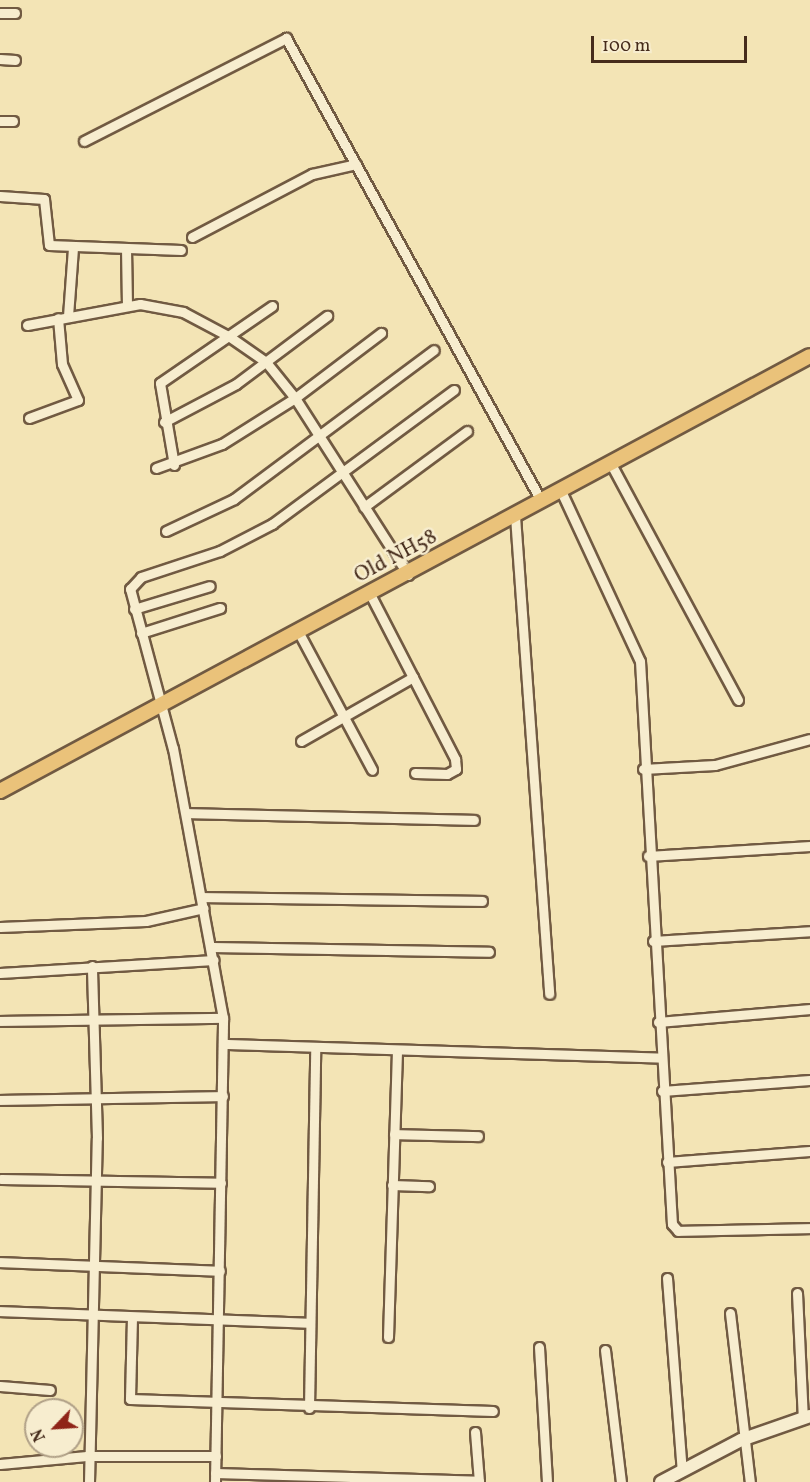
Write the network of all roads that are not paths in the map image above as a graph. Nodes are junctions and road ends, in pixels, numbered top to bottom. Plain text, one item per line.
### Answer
1 (0, 13) edge
2 (15, 13) dead end
3 (0, 59) edge
4 (15, 60) dead end
5 (0, 121) edge
6 (13, 121) dead end
7 (84, 141) dead end
8 (356, 164) junction
9 (0, 196) edge
10 (192, 237) dead end
11 (73, 248) junction
12 (126, 248) junction
13 (181, 250) dead end
14 (127, 304) junction
15 (272, 306) dead end
16 (68, 316) junction
17 (327, 316) dead end
18 (58, 318) junction
19 (27, 325) dead end
20 (381, 333) dead end
21 (230, 338) junction
22 (810, 347) edge
23 (434, 350) dead end
24 (810, 356) edge
25 (266, 362) junction
26 (454, 390) dead end
27 (295, 398) junction
28 (29, 418) dead end
29 (164, 422) junction
30 (467, 431) dead end
31 (319, 437) junction
32 (611, 464) junction
33 (174, 465) junction
34 (156, 468) dead end
35 (342, 473) junction
36 (561, 490) junction
37 (538, 495) junction
38 (364, 507) junction
39 (515, 516) junction
40 (166, 531) dead end
41 (406, 572) junction
42 (210, 586) dead end
43 (370, 594) junction
44 (220, 608) dead end
45 (134, 609) junction
46 (141, 633) junction
47 (299, 633) junction
48 (413, 677) junction
49 (738, 700) dead end
50 (162, 701) junction
51 (344, 717) junction
52 (810, 739) edge
53 (301, 741) dead end
54 (643, 769) junction
55 (372, 770) dead end
56 (415, 773) dead end
57 (0, 782) edge
58 (0, 791) edge
59 (187, 813) junction
60 (474, 820) dead end
61 (810, 846) edge
62 (648, 856) junction
63 (202, 897) junction
64 (482, 901) dead end
65 (204, 908) junction
66 (0, 927) edge
67 (810, 931) edge
68 (653, 941) junction
69 (212, 947) junction
70 (489, 952) dead end
71 (214, 960) junction
72 (93, 966) junction
73 (0, 972) edge
74 (549, 994) dead end
75 (810, 1009) edge
76 (223, 1018) junction
77 (94, 1020) junction
78 (0, 1022) edge
79 (658, 1022) junction
80 (224, 1044) junction
81 (315, 1047) junction
82 (397, 1050) junction
83 (660, 1058) junction
84 (810, 1080) edge
85 (662, 1091) junction
86 (223, 1096) junction
87 (96, 1098) junction
88 (0, 1100) edge
89 (394, 1134) junction
90 (478, 1136) dead end
91 (810, 1151) edge
92 (667, 1162) junction
93 (1, 1179) edge
94 (95, 1182) junction
95 (221, 1183) junction
96 (392, 1185) junction
97 (429, 1186) dead end
98 (810, 1228) edge
99 (0, 1262) edge
100 (94, 1266) junction
101 (220, 1271) junction
102 (667, 1278) dead end
103 (797, 1293) dead end
104 (0, 1311) edge
105 (730, 1313) dead end
106 (92, 1315) junction
107 (132, 1317) junction
108 (219, 1322) junction
109 (310, 1323) junction
110 (388, 1337) dead end
111 (539, 1347) dead end
112 (605, 1350) dead end
113 (0, 1386) edge
114 (50, 1390) dead end
115 (217, 1403) junction
116 (309, 1408) junction
117 (493, 1411) dead end
118 (806, 1417) edge
119 (475, 1432) dead end
120 (741, 1440) junction
121 (87, 1456) junction
122 (216, 1456) junction
123 (0, 1464) edge
124 (682, 1471) junction
125 (215, 1478) edge
126 (479, 1481) edge
127 (89, 1482) edge
128 (547, 1482) edge
129 (621, 1482) edge
130 (662, 1482) edge
131 (750, 1482) edge

1 - 2 street
3 - 4 street
5 - 6 street
7 - 8 street
8 - 10 street
8 - 37 street
9 - 11 street
11 - 12 street
11 - 16 street
12 - 13 street
12 - 14 street
14 - 16 street
14 - 21 street
15 - 21 street
16 - 18 street
17 - 25 street
18 - 19 street
18 - 28 street
20 - 27 street
21 - 25 street
21 - 29 street
22 - 37 main road, Old NH58
23 - 31 street
24 - 32 main road, Old NH58
25 - 27 street
25 - 29 street
26 - 35 street
27 - 31 street
27 - 33 street
29 - 33 street
30 - 38 street
31 - 35 street
31 - 40 street
32 - 36 main road, Old NH58
32 - 49 street
33 - 34 street
35 - 38 street
35 - 45 street
36 - 39 main road, Old NH58
36 - 54 street
37 - 41 main road, Old NH58
38 - 41 street
39 - 41 main road, Old NH58
39 - 74 street
41 - 43 main road, Old NH58
41 - 50 main road, Old NH58
42 - 45 street
43 - 47 main road, Old NH58
43 - 48 street
44 - 46 street
45 - 46 street
46 - 50 street
47 - 50 main road, Old NH58
47 - 51 street
48 - 51 street
48 - 56 street
50 - 57 main road, Old NH58
50 - 58 main road, Old NH58
50 - 59 street
51 - 53 street
51 - 55 street
52 - 54 street
54 - 62 street
59 - 60 street
59 - 63 street
61 - 62 street
62 - 68 street
63 - 64 street
63 - 65 street
65 - 66 street
65 - 69 street
67 - 68 street
68 - 79 street
69 - 70 street
69 - 71 street
71 - 72 street
71 - 76 street
72 - 73 street
72 - 77 street
75 - 79 street
76 - 77 street
76 - 80 street
77 - 78 street
77 - 87 street
79 - 83 street
80 - 81 street
80 - 86 street
81 - 82 street
81 - 109 street
82 - 83 street
82 - 89 street
83 - 85 street
84 - 85 street
85 - 92 street
86 - 87 street
86 - 95 street
87 - 88 street
87 - 94 street
89 - 90 street
89 - 96 street
91 - 92 street
92 - 98 street
93 - 94 street
94 - 95 street
94 - 100 street
95 - 101 street
96 - 97 street
96 - 110 street
99 - 100 street
100 - 101 street
100 - 106 street
101 - 108 street
102 - 124 street
103 - 118 street
104 - 106 street
105 - 120 street
106 - 107 street
106 - 121 street
107 - 108 street
107 - 115 street
108 - 109 street
108 - 115 street
109 - 116 street
111 - 128 street
112 - 129 street
113 - 114 street
115 - 116 street
115 - 122 street
116 - 117 street
118 - 120 street
119 - 126 street
120 - 124 street
120 - 131 street
121 - 122 street
121 - 123 street
121 - 127 street
122 - 125 street
124 - 130 street
125 - 126 street

